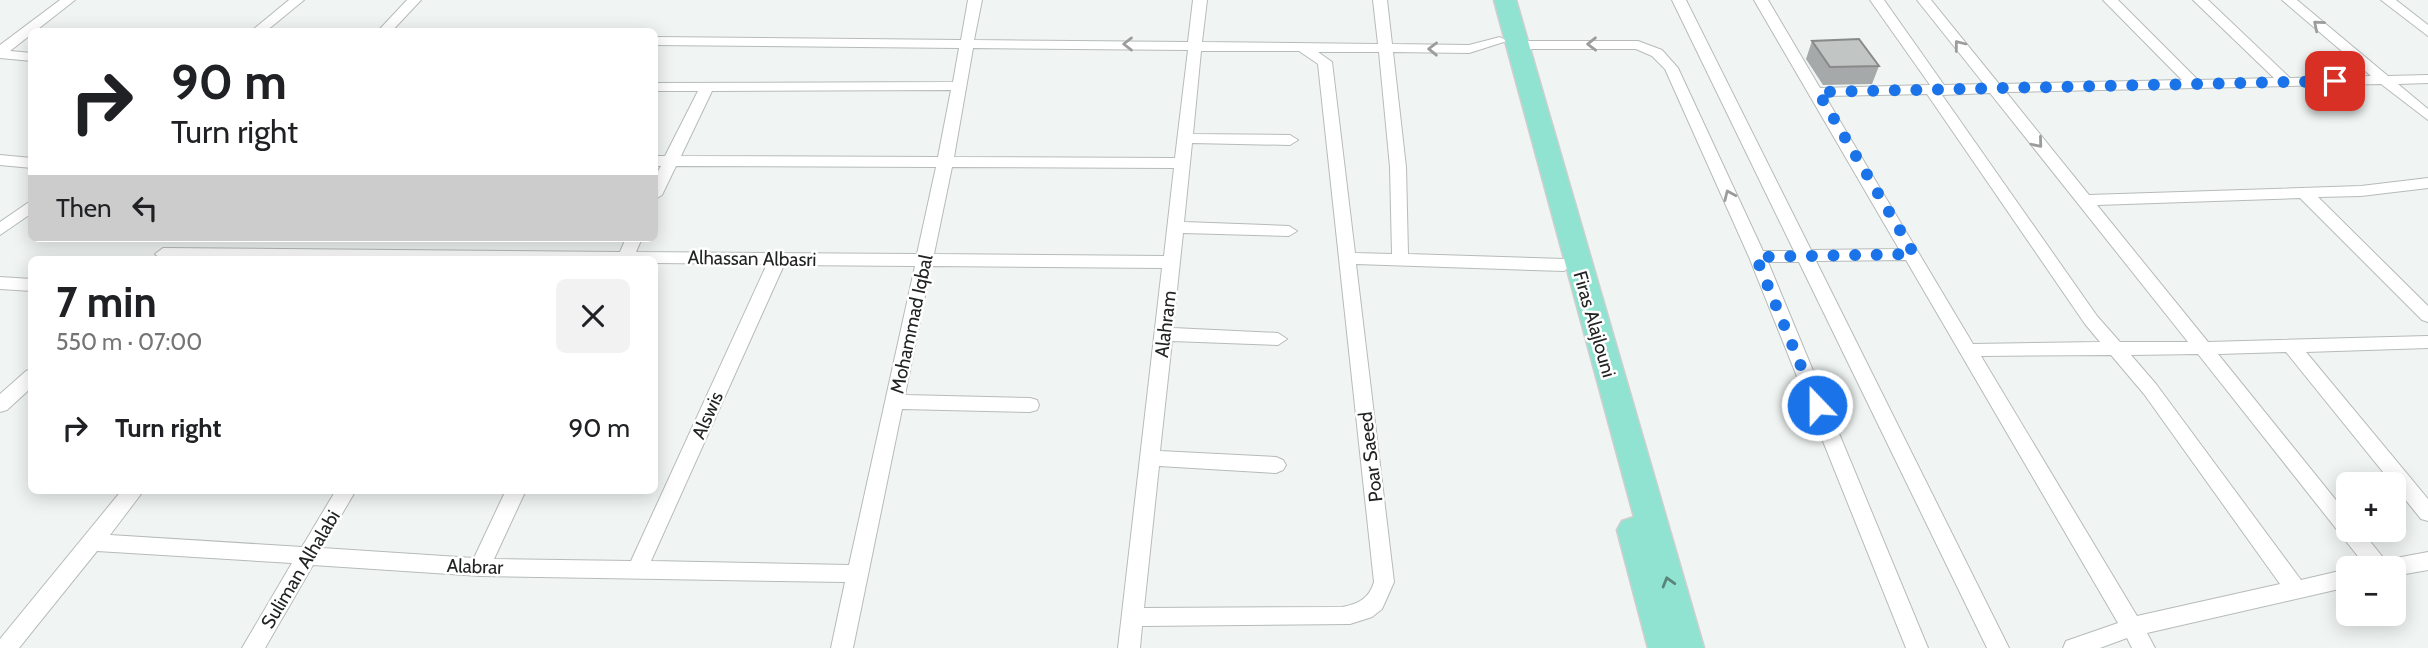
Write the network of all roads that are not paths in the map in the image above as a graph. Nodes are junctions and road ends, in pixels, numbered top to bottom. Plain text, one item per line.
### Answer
1 (68, 0) edge
2 (297, 0) edge
3 (414, 0) edge
4 (975, 0) edge
5 (1200, 0) edge
6 (1380, 0) edge
7 (1489, 0) edge
8 (1505, 0) edge
9 (1679, 0) edge
10 (1761, 0) edge
11 (1877, 0) edge
12 (1924, 0) edge
13 (2110, 0) edge
14 (2200, 0) edge
15 (2289, 0) edge
16 (2388, 0) edge
17 (32, 28) edge
18 (261, 28) edge
19 (387, 28) edge
20 (28, 31) edge
21 (2428, 32) edge
22 (658, 41) edge
23 (1508, 43) junction
24 (967, 44) junction
25 (1196, 44) junction
26 (1291, 45) junction
27 (1346, 47) junction
28 (1385, 48) junction
29 (0, 53) edge
30 (28, 56) edge
31 (1325, 62) junction
32 (2428, 79) edge
33 (2386, 80) junction
34 (2286, 82) junction
35 (2196, 85) junction
36 (960, 86) junction
37 (658, 87) edge
38 (707, 88) junction
39 (1994, 90) junction
40 (1936, 91) junction
41 (1818, 92) junction
42 (2428, 116) edge
43 (1187, 138) junction
44 (1290, 140) dead end
45 (0, 160) edge
46 (662, 161) edge
47 (945, 162) junction
48 (28, 163) edge
49 (1184, 163) junction
50 (2428, 183) edge
51 (2304, 193) junction
52 (2086, 200) junction
53 (28, 208) edge
54 (1177, 227) junction
55 (0, 230) edge
56 (1289, 231) dead end
57 (176, 242) edge
58 (1914, 254) junction
59 (161, 256) edge
60 (324, 256) edge
61 (1806, 256) junction
62 (1756, 257) junction
63 (658, 258) edge
64 (1347, 258) junction
65 (778, 259) junction
66 (1400, 259) junction
67 (925, 260) junction
68 (1173, 262) junction
69 (1564, 265) junction
70 (0, 283) edge
71 (28, 285) edge
72 (2428, 316) edge
73 (1163, 334) junction
74 (1278, 339) dead end
75 (2428, 342) edge
76 (2292, 346) junction
77 (2206, 348) junction
78 (1966, 349) junction
79 (2119, 349) junction
80 (28, 380) edge
81 (895, 402) junction
82 (0, 405) edge
83 (1030, 405) dead end
84 (1149, 458) junction
85 (1276, 465) dead end
86 (131, 494) edge
87 (344, 494) edge
88 (514, 494) edge
89 (2336, 513) edge
90 (2428, 513) edge
91 (92, 542) junction
92 (2359, 542) edge
93 (2371, 556) edge
94 (308, 558) junction
95 (2428, 561) edge
96 (2406, 565) edge
97 (480, 567) junction
98 (637, 570) junction
99 (858, 574) junction
100 (2336, 581) edge
101 (2296, 590) junction
102 (1132, 617) junction
103 (2132, 627) junction
104 (6, 648) edge
105 (253, 648) edge
106 (842, 648) edge
107 (1129, 648) edge
108 (1664, 648) edge
109 (1686, 648) edge
110 (1917, 648) edge
111 (1998, 648) edge
112 (2074, 648) edge
113 (2144, 648) edge

1 - 17 street
2 - 18 street
3 - 19 street
4 - 24 street, Mohammad Iqbal
5 - 25 street, Alahram
6 - 28 street
7 - 23 main road, Firas Alajlouni
8 - 23 main road, Firas Alajlouni
9 - 61 street
10 - 41 street
11 - 40 street
39 -> 12 street
13 - 35 street
14 - 34 street
33 -> 15 street
16 - 21 street
20 - 29 street
22 - 24 street
23 -> 28 street
62 -> 23 street
23 - 69 main road, Firas Alajlouni
109 -> 23 main road, Firas Alajlouni
25 -> 24 street
24 - 36 street, Mohammad Iqbal
25 - 26 street
25 - 43 street, Alahram
26 - 27 street
26 - 31 street
27 - 28 street
27 - 31 street
28 - 66 street
29 - 30 street
31 - 64 street, Poar Saeed
32 - 33 street
33 - 34 street
33 - 42 street
34 - 35 street
35 - 39 street
36 - 38 street
36 - 47 street, Mohammad Iqbal
37 - 38 street
38 - 46 street
39 - 40 street
39 -> 52 street
40 - 41 street
40 - 79 street
41 - 58 street
43 - 44 street
43 - 49 street, Alahram
45 - 48 street
46 - 47 street
47 - 49 street
47 - 67 street, Mohammad Iqbal
49 - 54 street, Alahram
50 - 51 street
51 - 52 street
51 - 72 street
52 - 77 street
53 - 55 street
54 - 56 street
54 - 68 street, Alahram
57 - 59 street
58 - 61 street
58 - 78 street
59 - 60 street, Alhassan Albasri
61 - 62 street
61 - 111 street
62 - 110 street
63 - 65 street, Alhassan Albasri
64 - 66 street
64 - 102 street, Poar Saeed
65 - 67 street, Alhassan Albasri
65 - 98 street, Alswis
66 - 69 street
67 - 68 street, Alhassan Albasri
67 - 81 street, Mohammad Iqbal
68 - 73 street, Alahram
69 - 108 main road, Firas Alajlouni
70 - 71 street
73 - 74 street
73 - 84 street, Alahram
75 - 76 street
76 - 77 street
76 - 90 street
77 - 79 street
77 - 89 street
78 - 79 street
78 - 103 street
79 - 101 street
80 - 82 street
81 - 83 street
81 - 99 street, Mohammad Iqbal
84 - 85 street
84 - 102 street, Alahram
86 - 91 street
87 - 94 street, Suliman Alhalabi
88 - 97 street
91 - 94 street, Alabrar
91 - 104 street
92 - 93 street
94 - 97 street, Alabrar
94 - 105 street, Suliman Alhalabi
95 - 96 street
97 - 98 street, Alabrar
98 - 99 street, Alabrar
99 - 106 street, Mohammad Iqbal
100 - 101 street
101 - 103 street
102 - 107 street, Alahram
103 - 112 street
103 - 113 street

